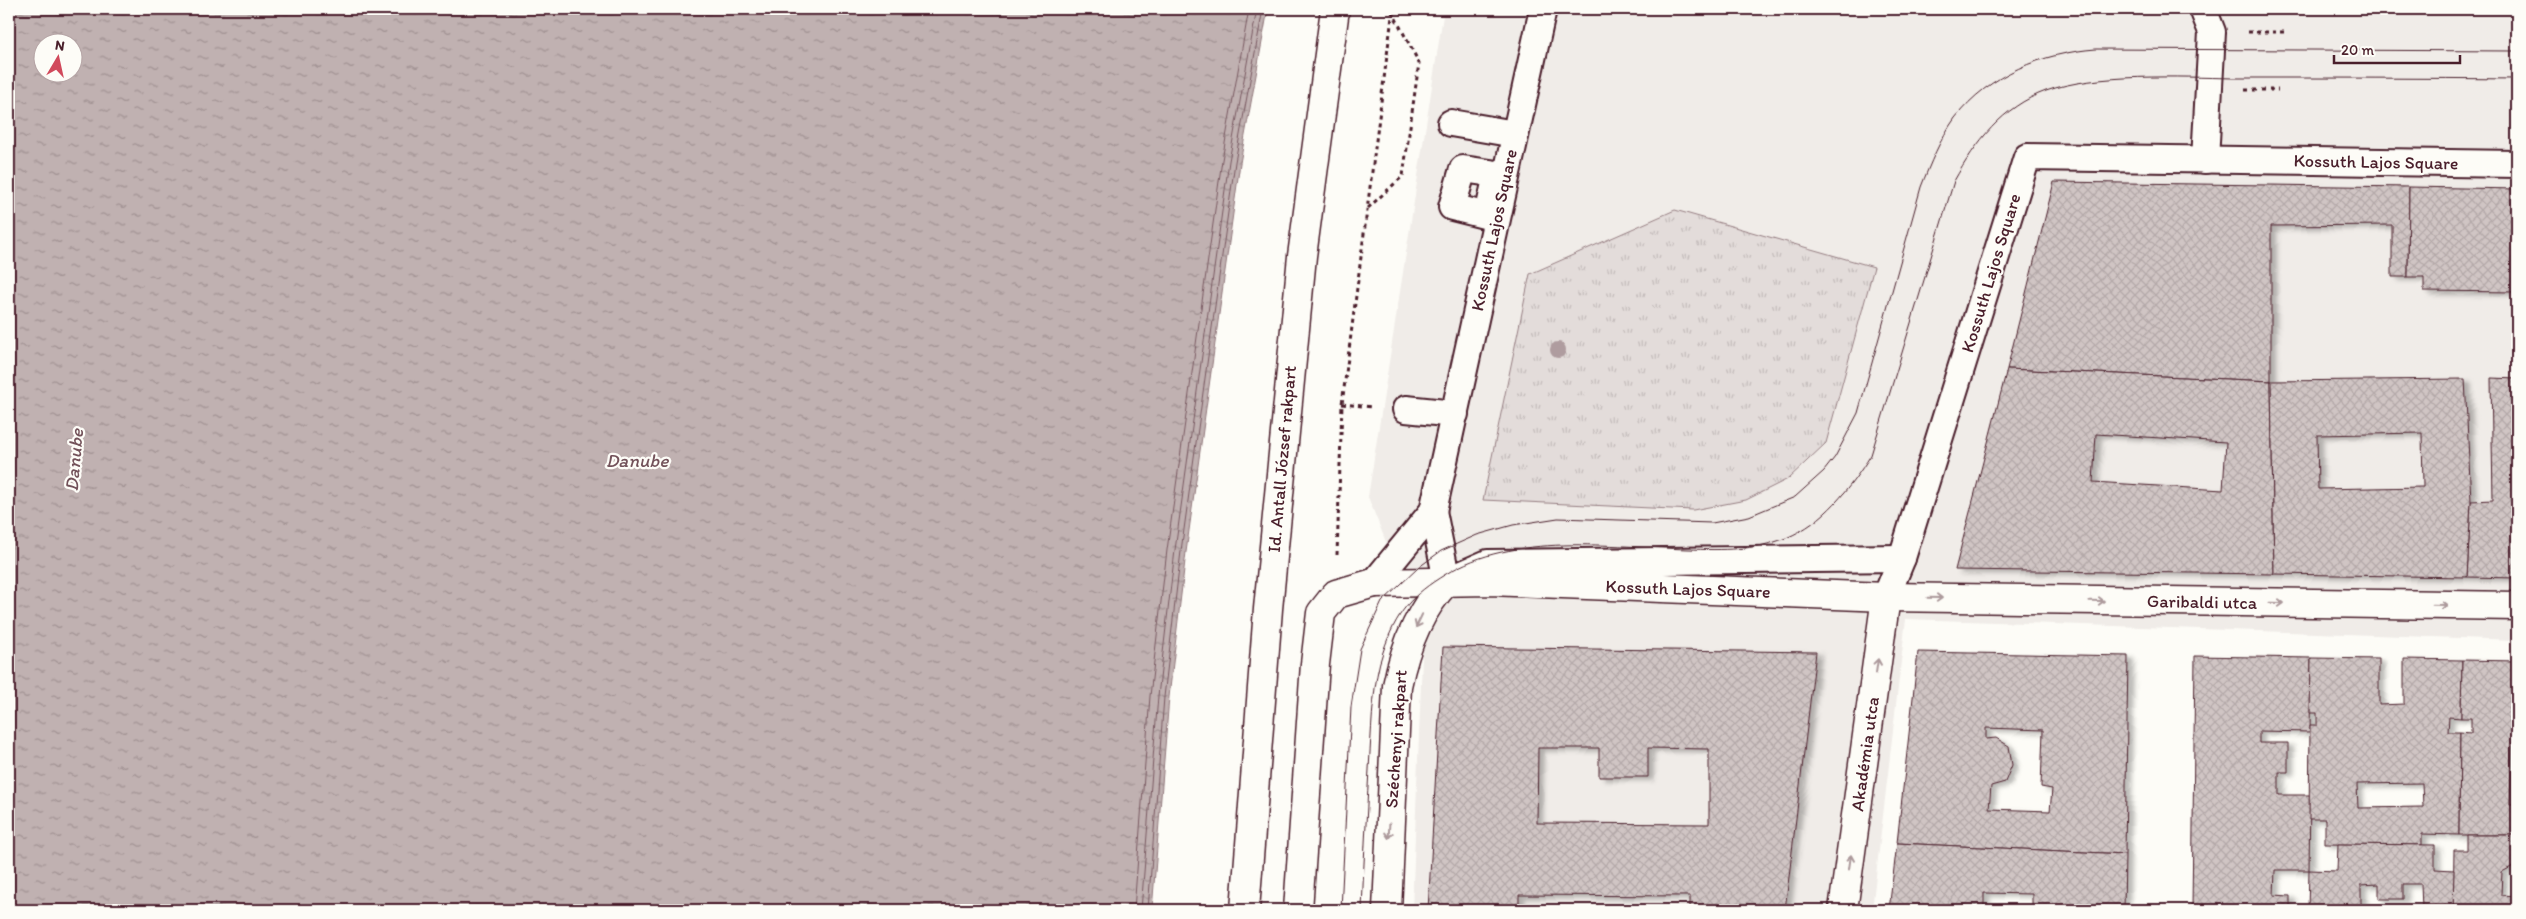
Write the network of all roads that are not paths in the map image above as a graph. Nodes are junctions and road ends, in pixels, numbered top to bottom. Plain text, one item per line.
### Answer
1 (1334, 9) edge
2 (1543, 9) edge
3 (2203, 9) edge
4 (1451, 123) dead end
5 (1515, 134) junction
6 (2205, 160) junction
7 (2517, 164) edge
8 (1406, 409) dead end
9 (1455, 414) junction
10 (1433, 511) junction
11 (1902, 558) junction
12 (1447, 581) junction
13 (1374, 583) junction
14 (1886, 597) junction
15 (2517, 606) edge
16 (1245, 910) edge
17 (1298, 910) edge
18 (1387, 910) edge
19 (1843, 910) edge

1 - 16 street, Id. Antall József rakpart
2 - 5 street, Kossuth Lajos Square
3 - 6 street
4 - 5 street, Kossuth Lajos Square
5 - 9 street, Kossuth Lajos Square
6 - 7 street, Kossuth Lajos Square
6 - 11 street, Kossuth Lajos Square
8 - 9 street
9 - 10 street, Kossuth Lajos Square
10 - 12 street, Kossuth Lajos Square
10 - 13 street, Kossuth Lajos Square
11 - 12 street, Kossuth Lajos Square
11 - 14 street, Kossuth Lajos Square
12 - 13 street, Kossuth Lajos Square
12 - 14 street, Kossuth Lajos Square
12 -> 18 street, Széchenyi rakpart
13 - 17 street
14 -> 15 street, Garibaldi utca
19 -> 14 street, Akadémia utca

